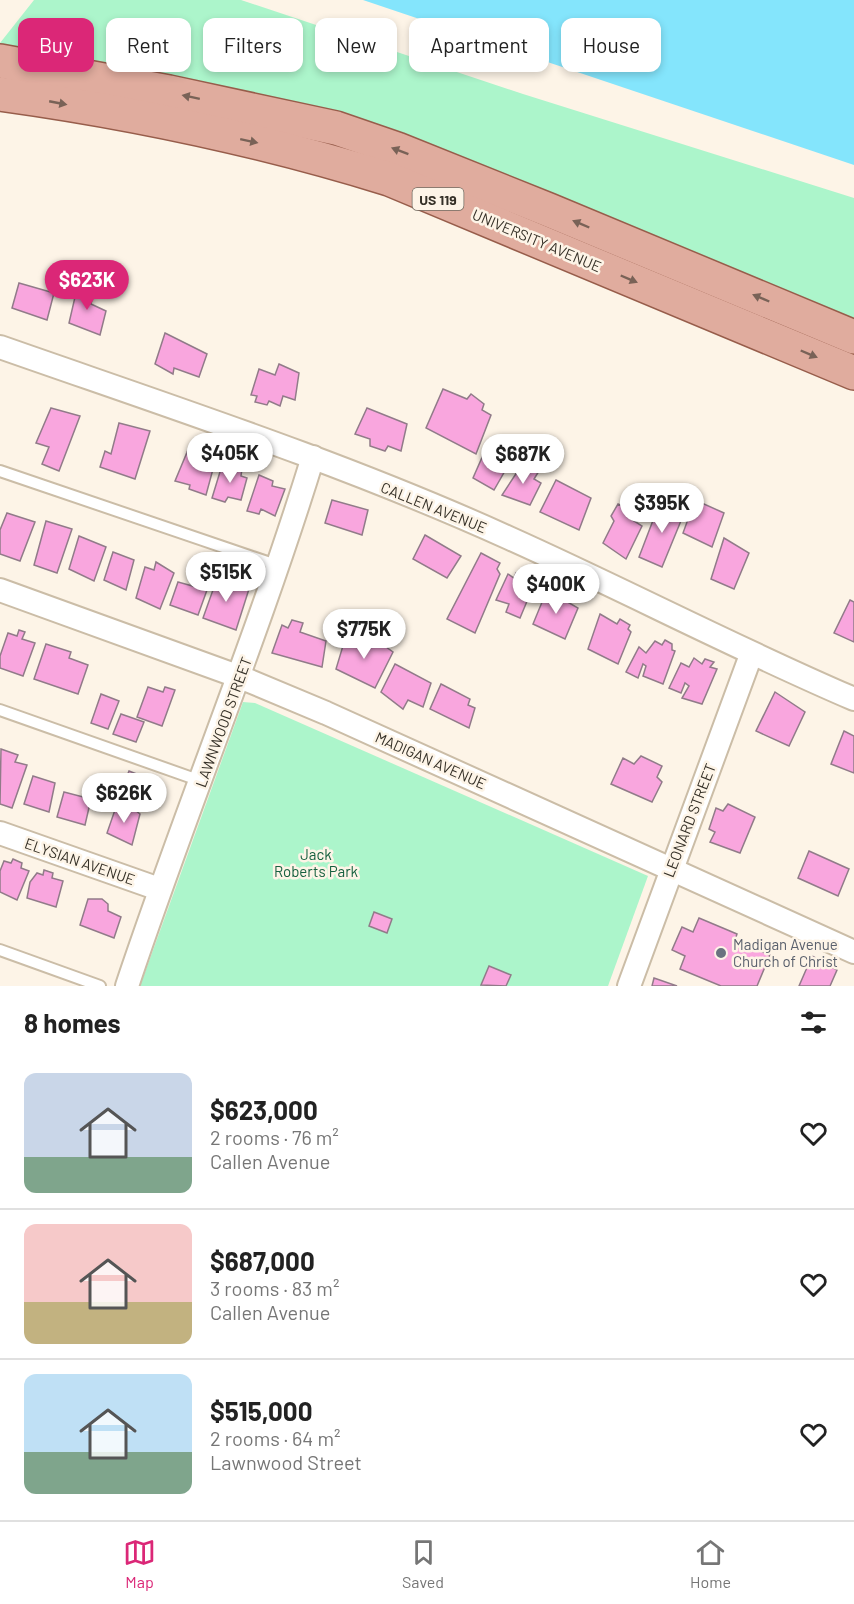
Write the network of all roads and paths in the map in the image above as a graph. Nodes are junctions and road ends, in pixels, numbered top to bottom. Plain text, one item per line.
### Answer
1 (0, 61) edge
2 (0, 94) edge
3 (854, 337) edge
4 (0, 347) edge
5 (854, 373) edge
6 (313, 457) junction
7 (0, 471) edge
8 (280, 566) junction
9 (0, 590) edge
10 (751, 655) junction
11 (240, 677) junction
12 (854, 699) edge
13 (0, 710) edge
14 (201, 781) junction
15 (0, 832) edge
16 (670, 869) junction
17 (159, 889) junction
18 (0, 950) edge
19 (854, 952) edge
20 (100, 986) edge
21 (127, 986) edge
22 (629, 986) edge

3 -> 1 main road, UNIVERSITY AVENUE / US 119
2 -> 5 main road, UNIVERSITY AVENUE / US 119
4 - 6 street, CALLEN AVENUE
6 - 8 street, LAWNWOOD STREET
6 - 10 street, CALLEN AVENUE
7 - 8 lane
8 - 11 street, LAWNWOOD STREET
9 - 11 street, MADIGAN AVENUE
10 - 12 street, CALLEN AVENUE
10 - 16 street, LEONARD STREET
11 - 14 street, LAWNWOOD STREET
11 - 16 street, MADIGAN AVENUE
13 - 14 lane
14 - 17 street, LAWNWOOD STREET
15 - 17 street, ELYSIAN AVENUE
16 - 19 street, MADIGAN AVENUE
16 - 22 street, LEONARD STREET
17 - 21 street, LAWNWOOD STREET
18 - 20 lane

